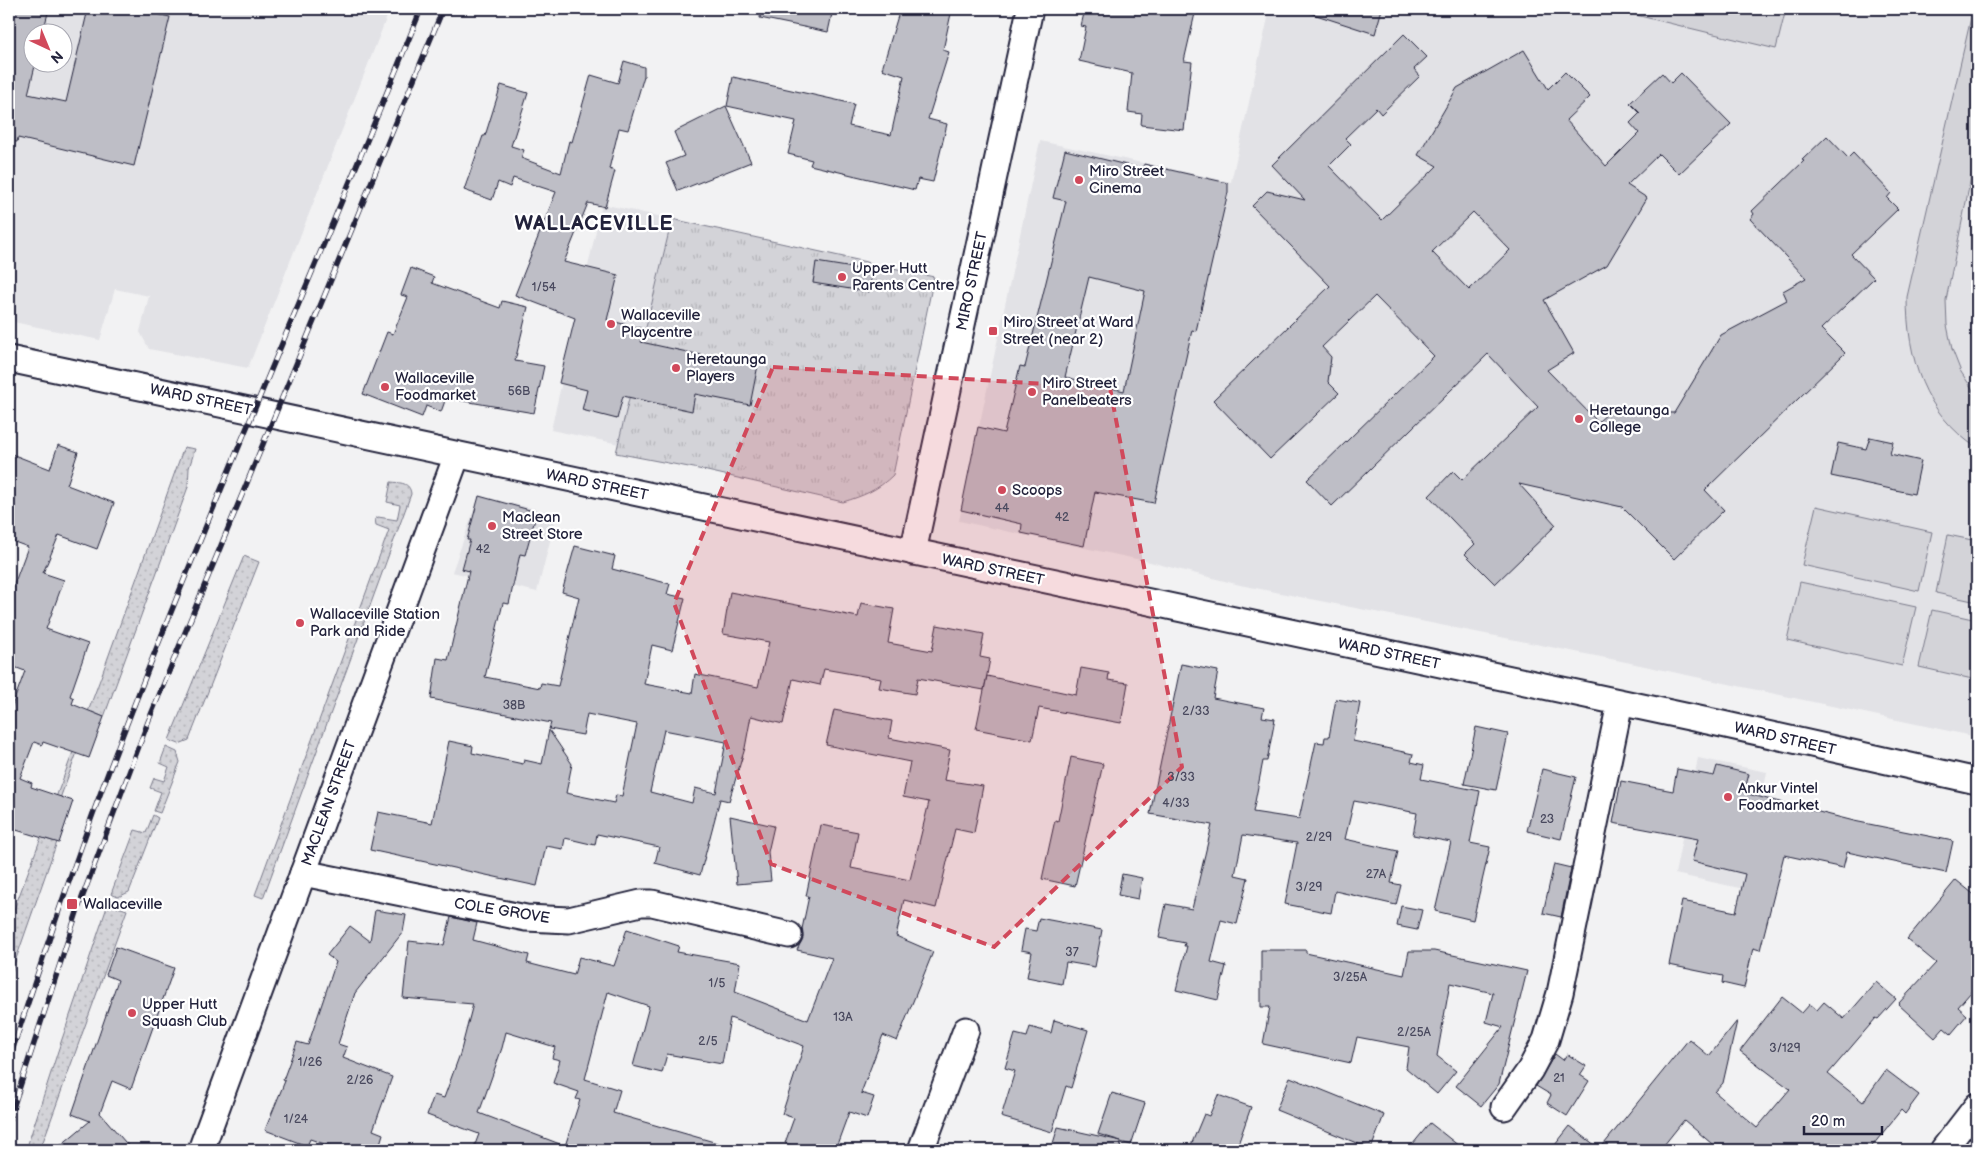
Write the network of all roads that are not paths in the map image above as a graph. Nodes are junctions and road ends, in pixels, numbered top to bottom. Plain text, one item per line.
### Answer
1 (1030, 9) edge
2 (9, 359) edge
3 (457, 455) junction
4 (913, 552) junction
5 (1620, 703) junction
6 (1977, 781) edge
7 (303, 873) junction
8 (789, 935) dead end
9 (966, 1030) dead end
10 (1977, 1106) edge
11 (1504, 1107) dead end
12 (201, 1150) edge
13 (922, 1150) edge
14 (1942, 1150) edge

1 - 4 street, MIRO STREET
2 - 3 street, WARD STREET
3 - 4 street, WARD STREET
3 - 7 street, MACLEAN STREET
4 - 5 street, WARD STREET
5 - 6 street, WARD STREET
5 - 11 street
7 - 8 street, COLE GROVE
7 - 12 street, MACLEAN STREET
9 - 13 street
10 - 14 street

